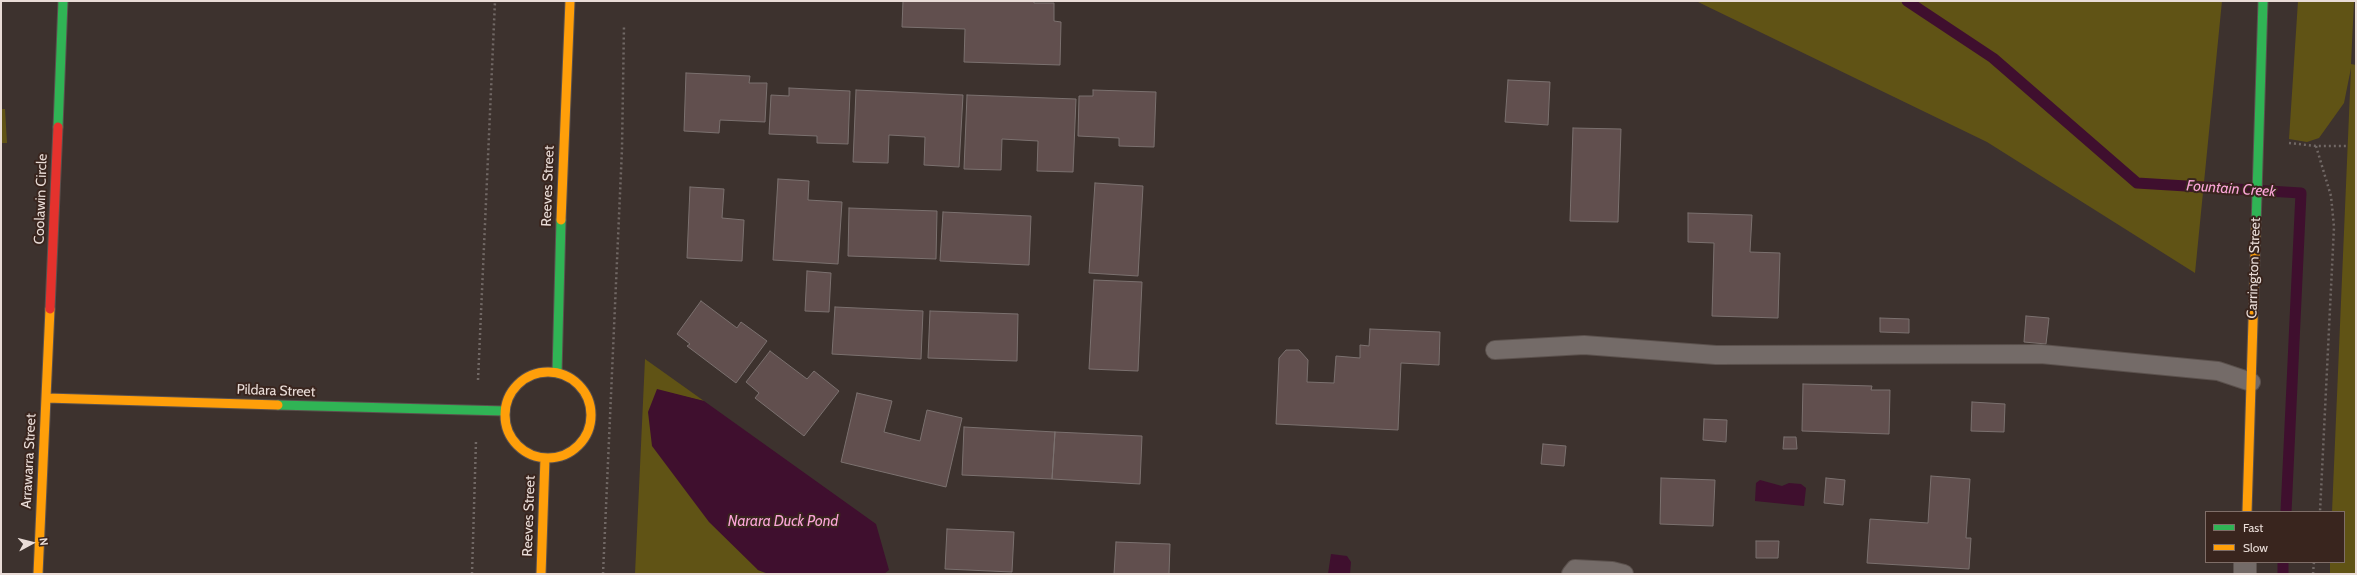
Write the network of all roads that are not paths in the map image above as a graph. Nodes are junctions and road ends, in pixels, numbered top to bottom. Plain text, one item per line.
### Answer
1 (63, 1) edge
2 (570, 1) edge
3 (2263, 1) edge
4 (1495, 350) dead end
5 (558, 372) junction
6 (2251, 382) junction
7 (46, 398) junction
8 (505, 411) junction
9 (545, 458) junction
10 (2247, 511) edge
11 (2245, 563) edge
12 (38, 574) edge
13 (541, 574) edge
14 (1571, 574) edge
15 (1624, 574) edge
16 (2245, 574) edge

1 - 7 street, Coolawin Circle
2 - 5 street, Reeves Street
3 - 6 street, Carrington Street
4 - 6 lane
5 - 8 street
5 - 9 street
6 - 10 street, Carrington Street
7 - 8 street, Pildara Street
7 - 12 street, Arrawarra Street
8 - 9 street
9 - 13 street, Reeves Street
11 - 16 street
14 - 15 lane

